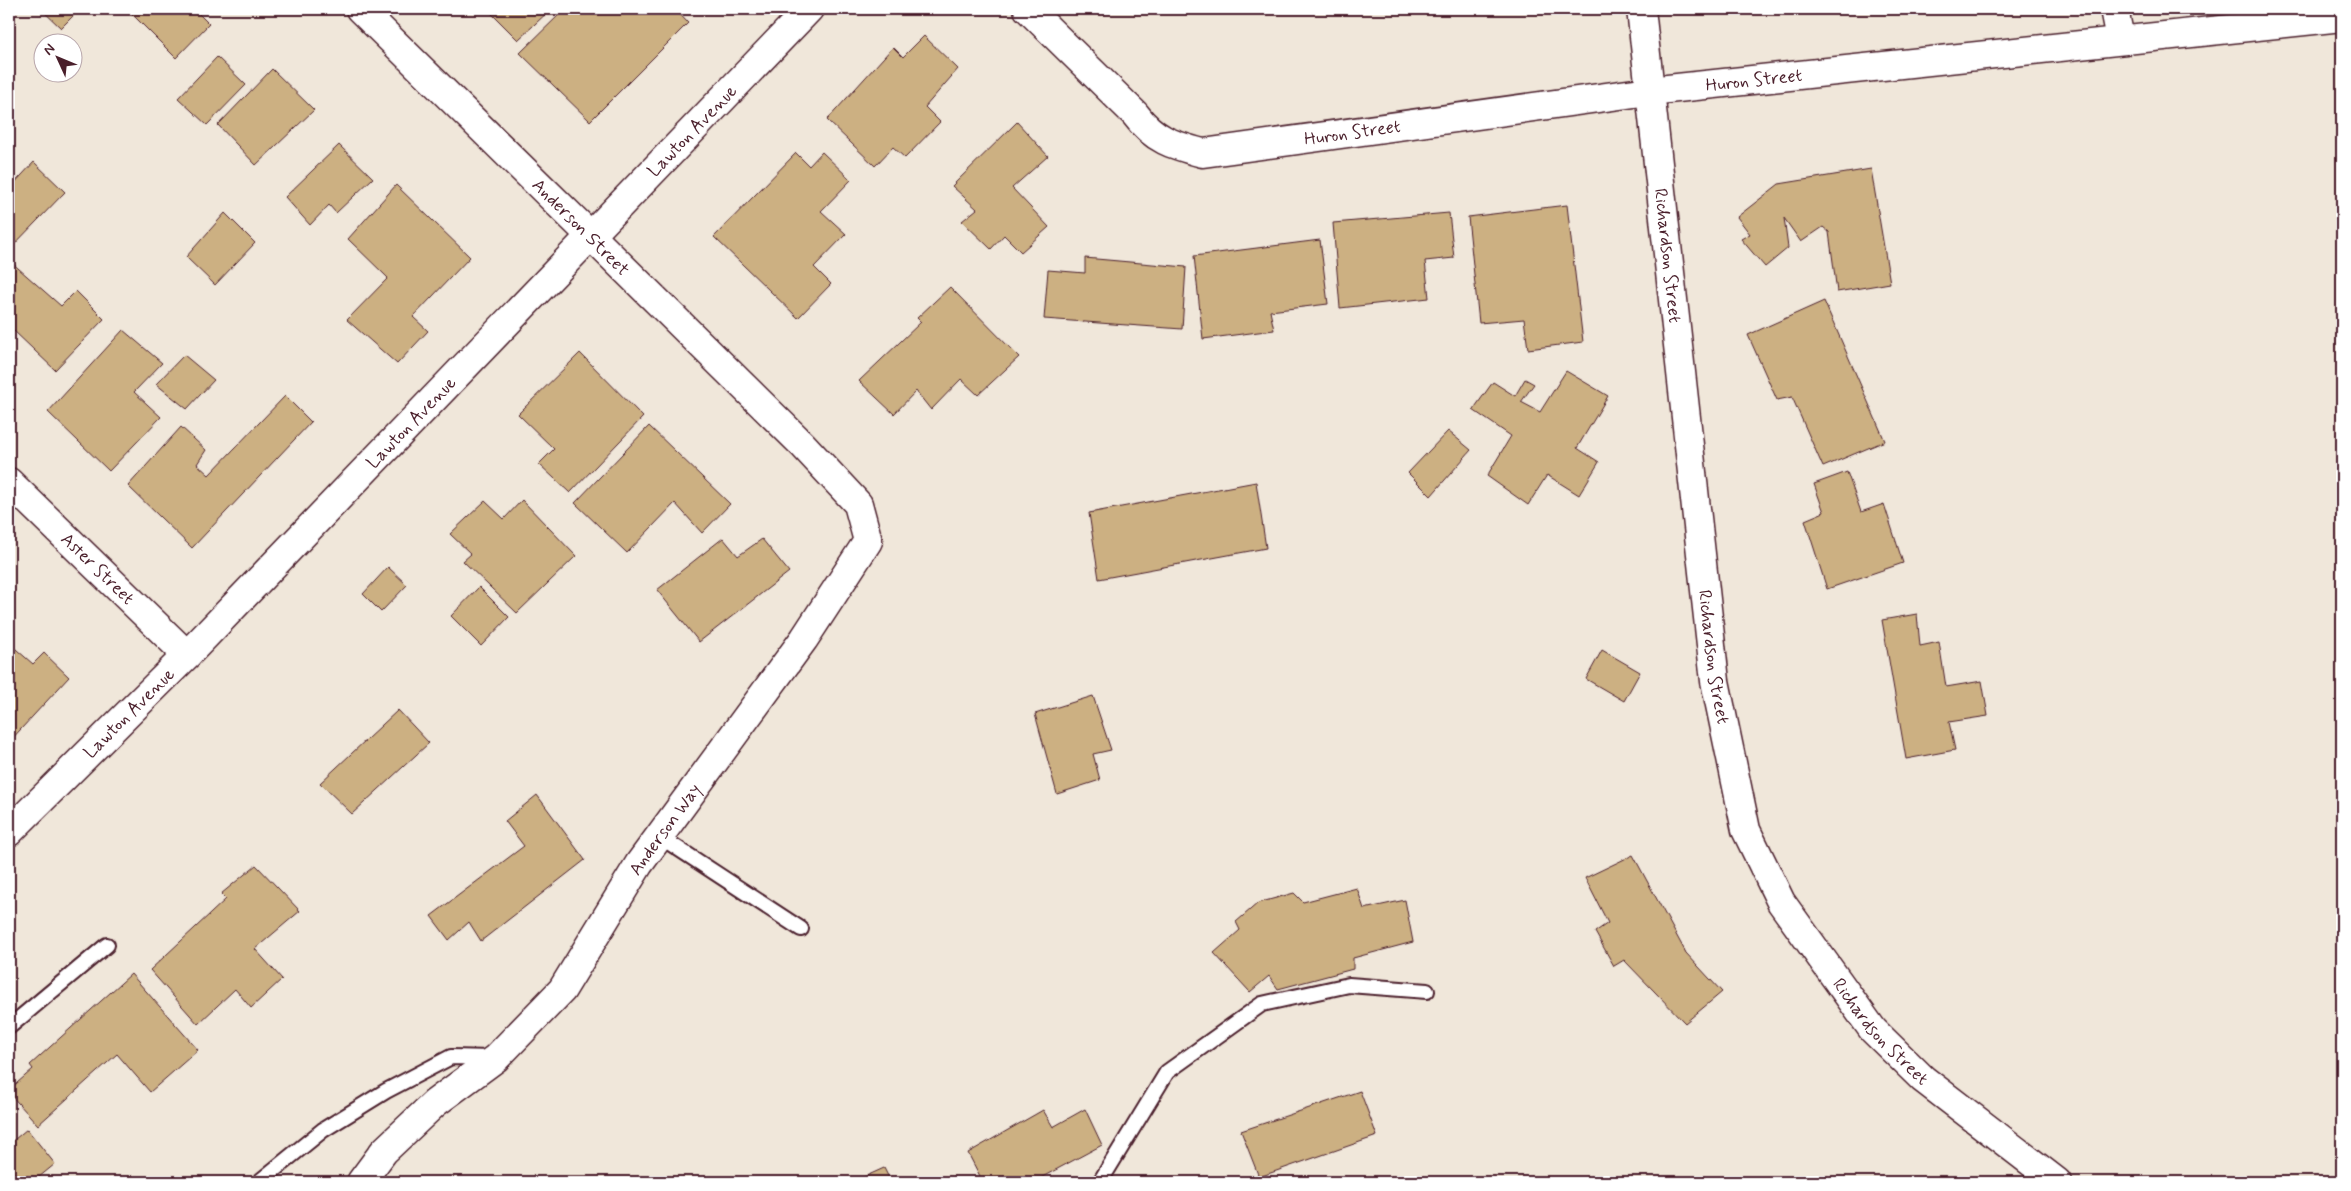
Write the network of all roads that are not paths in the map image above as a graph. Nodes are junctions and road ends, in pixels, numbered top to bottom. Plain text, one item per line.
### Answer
1 (360, 9) edge
2 (809, 9) edge
3 (1028, 9) edge
4 (1642, 9) edge
5 (2114, 9) edge
6 (2342, 17) edge
7 (2120, 39) junction
8 (1649, 91) junction
9 (591, 236) junction
10 (803, 445) joint
11 (9, 482) edge
12 (187, 655) junction
13 (9, 832) edge
14 (659, 836) junction
15 (801, 928) dead end
16 (107, 945) dead end
17 (1427, 991) dead end
18 (9, 1027) edge
19 (496, 1058) junction
20 (259, 1182) edge
21 (361, 1182) edge
22 (1100, 1182) edge
23 (2057, 1182) edge

1 - 9 street, Anderson Street
2 - 9 street, Lawton Avenue
3 - 8 street, Huron Street
4 - 8 street, Richardson Street
5 - 7 street
6 - 7 street, Huron Street
7 - 8 street, Huron Street
8 - 23 street, Richardson Street
9 - 10 street, Anderson Street
9 - 12 street, Lawton Avenue
10 - 14 street, Anderson Way
11 - 12 street, Aster Street
12 - 13 street, Lawton Avenue
14 - 15 lane
14 - 19 street, Anderson Way
16 - 18 lane
17 - 22 lane
19 - 20 lane
19 - 21 street, Anderson Way

